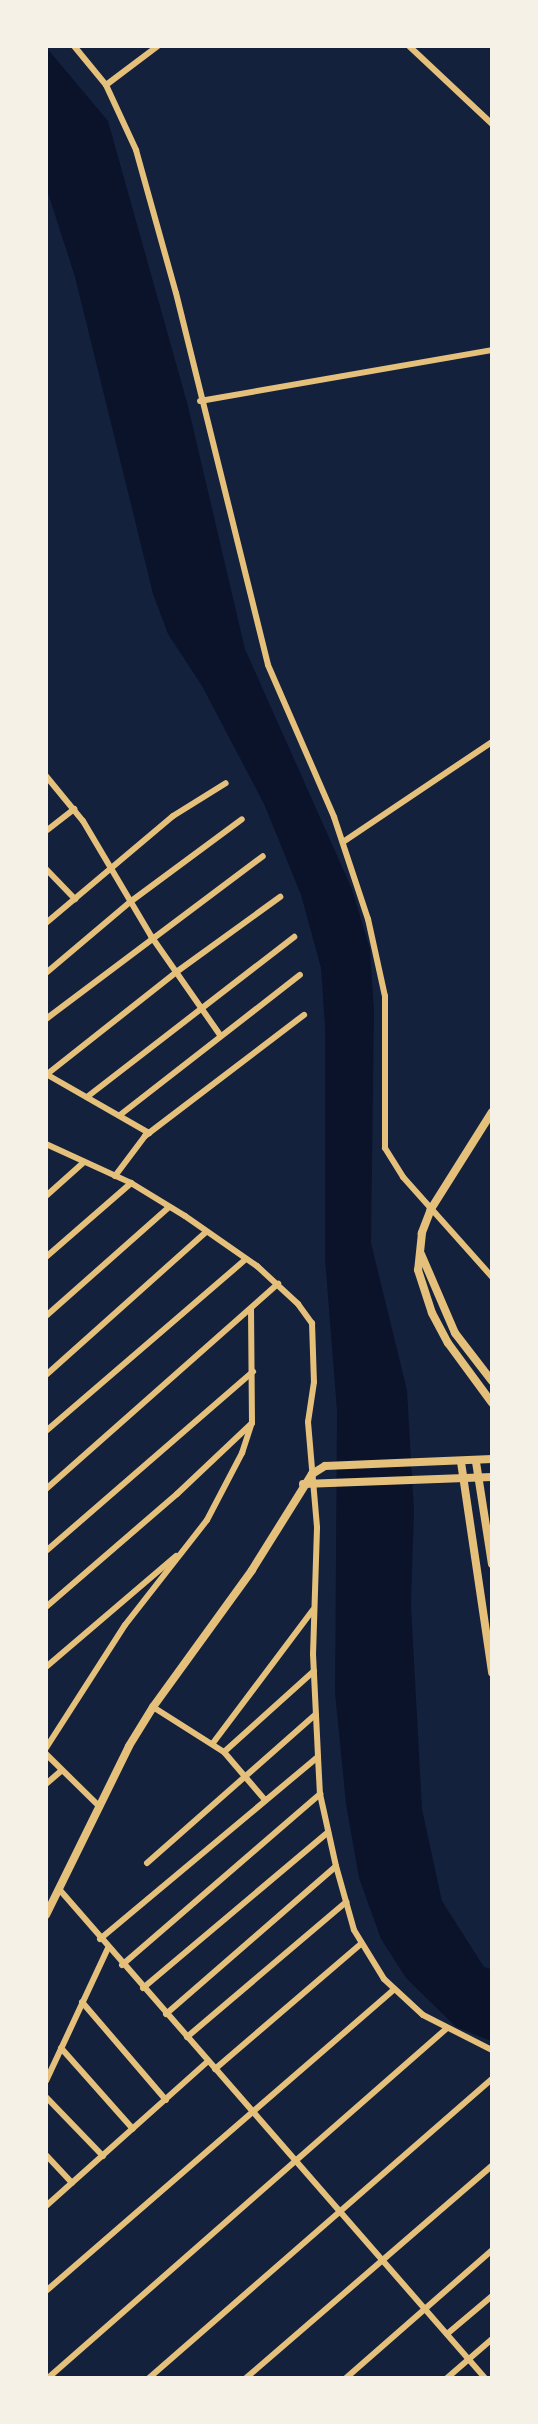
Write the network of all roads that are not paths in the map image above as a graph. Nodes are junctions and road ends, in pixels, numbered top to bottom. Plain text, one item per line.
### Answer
1 (74, 46) edge
2 (158, 46) edge
3 (409, 46) edge
4 (106, 85) junction
5 (492, 123) edge
6 (492, 350) edge
7 (200, 401) junction
8 (492, 742) edge
9 (46, 776) edge
10 (226, 783) dead end
11 (74, 809) junction
12 (242, 819) dead end
13 (46, 831) edge
14 (343, 842) junction
15 (263, 855) dead end
16 (109, 868) junction
17 (46, 869) edge
18 (280, 897) dead end
19 (75, 899) junction
20 (130, 902) junction
21 (46, 923) edge
22 (151, 936) junction
23 (294, 937) dead end
24 (46, 973) edge
25 (175, 973) junction
26 (300, 975) dead end
27 (201, 1009) junction
28 (304, 1015) dead end
29 (46, 1019) edge
30 (220, 1035) junction
31 (47, 1074) edge
32 (87, 1097) junction
33 (492, 1112) edge
34 (120, 1115) junction
35 (149, 1133) junction
36 (46, 1144) edge
37 (84, 1162) junction
38 (115, 1176) junction
39 (131, 1183) junction
40 (46, 1196) edge
41 (169, 1207) junction
42 (431, 1209) junction
43 (206, 1232) junction
44 (420, 1251) junction
45 (46, 1257) edge
46 (246, 1259) junction
47 (492, 1277) edge
48 (278, 1284) junction
49 (251, 1309) junction
50 (46, 1316) edge
51 (253, 1372) junction
52 (46, 1375) edge
53 (492, 1381) edge
54 (492, 1403) edge
55 (252, 1423) junction
56 (46, 1431) edge
57 (492, 1459) edge
58 (461, 1462) junction
59 (476, 1462) junction
60 (492, 1477) edge
61 (313, 1478) junction
62 (464, 1480) junction
63 (477, 1480) junction
64 (46, 1488) edge
65 (190, 1544) junction
66 (46, 1551) edge
67 (492, 1564) edge
68 (46, 1607) edge
69 (314, 1609) junction
70 (46, 1667) edge
71 (314, 1671) junction
72 (492, 1673) edge
73 (153, 1707) junction
74 (316, 1714) junction
75 (213, 1743) junction
76 (46, 1748) edge
77 (224, 1752) junction
78 (46, 1755) edge
79 (318, 1756) junction
80 (61, 1771) junction
81 (245, 1775) junction
82 (46, 1784) edge
83 (320, 1794) junction
84 (266, 1800) junction
85 (99, 1806) junction
86 (328, 1832) junction
87 (147, 1863) dead end
88 (336, 1866) junction
89 (59, 1889) junction
90 (346, 1902) junction
91 (46, 1915) edge
92 (100, 1939) junction
93 (361, 1944) junction
94 (108, 1948) junction
95 (122, 1965) junction
96 (143, 1988) junction
97 (394, 1990) junction
98 (82, 2002) junction
99 (166, 2014) junction
100 (446, 2029) junction
101 (187, 2037) junction
102 (62, 2048) junction
103 (492, 2050) edge
104 (208, 2061) junction
105 (215, 2069) junction
106 (492, 2079) edge
107 (46, 2081) edge
108 (46, 2097) edge
109 (166, 2100) junction
110 (253, 2113) junction
111 (133, 2129) junction
112 (46, 2155) edge
113 (103, 2156) junction
114 (296, 2162) junction
115 (492, 2166) edge
116 (72, 2184) junction
117 (46, 2206) edge
118 (340, 2211) junction
119 (492, 2250) edge
120 (382, 2259) junction
121 (46, 2291) edge
122 (492, 2296) edge
123 (425, 2309) junction
124 (447, 2334) junction
125 (492, 2339) edge
126 (468, 2359) junction
127 (48, 2378) edge
128 (149, 2378) edge
129 (246, 2378) edge
130 (346, 2378) edge
131 (447, 2378) edge
132 (485, 2378) edge

1 - 4 street
2 - 4 street
3 - 5 street
4 - 7 street
6 - 7 street
7 - 14 street
8 - 14 street
9 - 11 street
10 - 16 street
11 - 13 street
11 - 16 street
12 - 20 street
14 - 42 street
15 - 22 street
16 - 19 street
16 - 20 street
17 - 19 street
18 - 25 street
19 - 21 street
20 - 22 street
20 - 24 street
22 - 25 street
22 - 29 street
23 - 27 street
25 - 27 street
25 - 31 street
26 - 30 street
27 - 30 street
27 - 32 street
28 - 35 street
30 - 34 street
31 - 32 street
32 - 34 street
33 - 42 street
34 - 35 street
35 - 38 street
36 - 37 street
37 - 38 street
37 - 40 street
38 - 39 street
39 - 41 street
39 - 45 street
41 - 43 street
41 - 50 street
42 - 44 street
42 - 47 street
43 - 46 street
43 - 52 street
44 - 53 street
44 - 54 street
46 - 48 street
46 - 56 street
48 - 49 street
48 - 61 street
49 - 51 street
49 - 64 street
51 - 55 street
51 - 66 street
55 - 65 street
55 - 68 street
57 - 59 street
58 - 59 street
58 - 61 street
58 - 62 street
59 - 63 street
60 - 63 street
61 - 62 street
61 - 69 street
61 - 73 street
62 - 63 street
62 - 72 street
63 - 67 street
65 - 70 street
65 - 76 street
69 - 71 street
69 - 75 street
71 - 74 street
71 - 77 street
73 - 75 street
73 - 85 street
74 - 79 street
74 - 81 street
75 - 77 street
77 - 81 street
78 - 80 street
79 - 83 street
79 - 84 street
80 - 82 street
80 - 85 street
81 - 84 street
81 - 87 street
83 - 86 street
83 - 95 street
84 - 92 street
85 - 89 street
86 - 88 street
86 - 96 street
88 - 90 street
88 - 99 street
89 - 91 street
89 - 92 street
90 - 93 street
90 - 101 street
92 - 94 street
93 - 97 street
93 - 105 street
94 - 95 street
94 - 98 street
95 - 96 street
96 - 99 street
97 - 100 street
97 - 110 street
98 - 102 street
98 - 109 street
99 - 101 street
100 - 103 street
100 - 114 street
101 - 104 street
102 - 107 street
102 - 111 street
104 - 105 street
104 - 109 street
105 - 110 street
106 - 118 street
108 - 113 street
109 - 111 street
110 - 114 street
110 - 121 street
111 - 113 street
112 - 116 street
113 - 116 street
114 - 118 street
114 - 127 street
115 - 120 street
116 - 117 street
118 - 120 street
118 - 128 street
119 - 123 street
120 - 123 street
120 - 129 street
122 - 124 street
123 - 124 street
123 - 130 street
124 - 126 street
125 - 126 street
126 - 131 street
126 - 132 street

